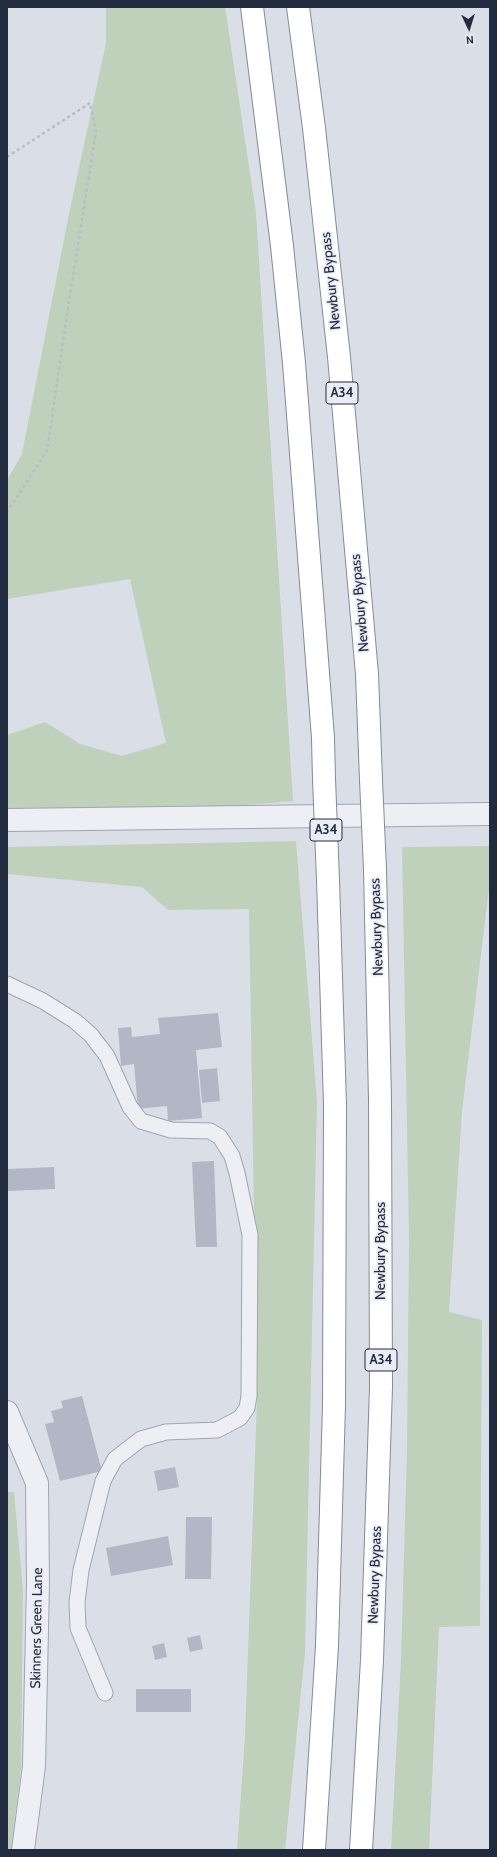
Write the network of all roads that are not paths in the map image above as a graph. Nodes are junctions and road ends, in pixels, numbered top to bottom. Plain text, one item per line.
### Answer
1 (252, 7) edge
2 (298, 7) edge
3 (490, 814) edge
4 (7, 820) edge
5 (7, 984) edge
6 (7, 1412) edge
7 (105, 1693) dead end
8 (22, 1850) edge
9 (314, 1850) edge
10 (361, 1850) edge

1 - 9 highway, A34, bridge
2 - 10 highway, Newbury Bypass / A34, bridge
3 - 4 street
5 - 7 lane
6 - 8 street, Skinners Green Lane

